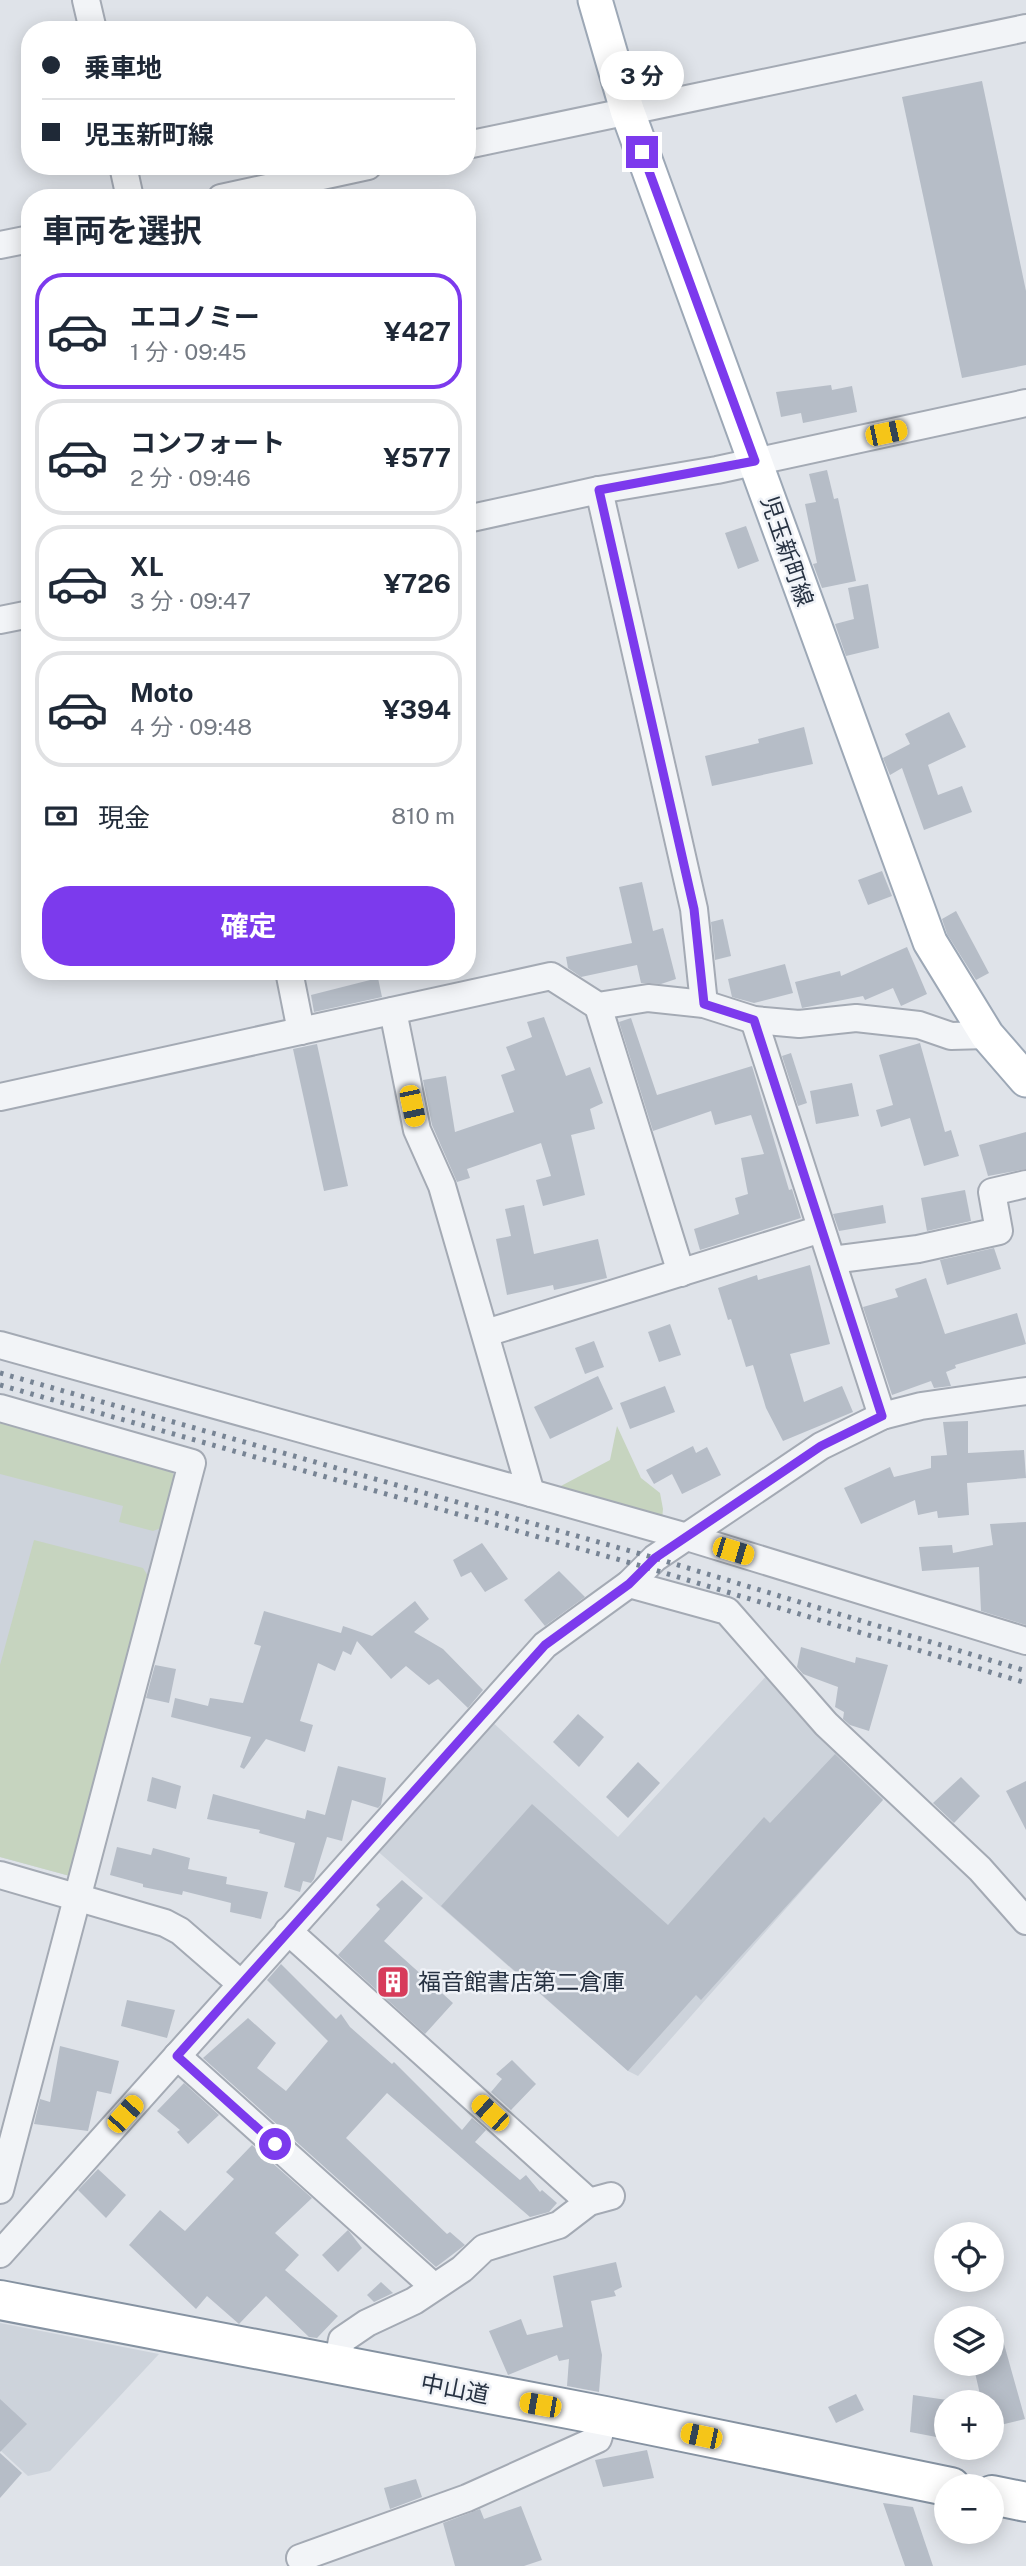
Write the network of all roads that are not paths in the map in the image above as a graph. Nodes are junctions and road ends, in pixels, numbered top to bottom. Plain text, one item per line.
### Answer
1 (86, 0) edge
2 (595, 0) edge
3 (91, 21) edge
4 (1026, 28) edge
5 (627, 110) junction
6 (476, 143) edge
7 (327, 175) edge
8 (262, 189) edge
9 (21, 241) edge
10 (0, 245) edge
11 (1026, 403) edge
12 (755, 461) junction
13 (599, 490) junction
14 (476, 517) edge
15 (21, 616) edge
16 (0, 620) edge
17 (291, 980) edge
18 (704, 1004) junction
19 (598, 1006) junction
20 (393, 1011) junction
21 (754, 1020) junction
22 (301, 1031) junction
23 (988, 1035) junction
24 (1026, 1080) edge
25 (0, 1097) edge
26 (1026, 1184) edge
27 (821, 1229) junction
28 (832, 1261) junction
29 (681, 1273) junction
30 (486, 1333) junction
31 (0, 1345) edge
32 (1026, 1391) edge
33 (0, 1408) edge
34 (882, 1416) junction
35 (531, 1493) junction
36 (687, 1537) junction
37 (629, 1584) junction
38 (1026, 1641) edge
39 (0, 1875) edge
40 (76, 1897) junction
41 (1026, 1921) edge
42 (288, 1931) junction
43 (241, 1984) junction
44 (177, 2056) junction
45 (0, 2190) edge
46 (1, 2251) edge
47 (433, 2286) junction
48 (0, 2300) edge
49 (337, 2365) junction
50 (605, 2416) junction
51 (934, 2484) edge
52 (1004, 2497) edge
53 (1026, 2502) edge
54 (300, 2558) dead end

1 - 3 street
2 - 5 main road, 児玉新町線
4 - 5 street
5 - 6 street
5 - 12 main road, 児玉新町線
7 - 8 street
9 - 10 street
11 - 12 street
12 - 13 street
12 - 23 main road, 児玉新町線
13 - 14 street
13 - 18 street
15 - 16 street
17 - 22 street
18 - 19 street
18 - 21 street
19 - 20 street
19 - 29 street
20 - 22 street
20 - 30 street
21 - 23 street
21 - 27 street
22 - 25 street
23 - 24 main road, 児玉新町線
26 - 28 street
27 - 28 street
27 - 29 street
28 - 34 street
29 - 30 street
30 - 35 street
31 - 35 street
32 - 34 street
33 - 40 street
34 - 36 street
35 - 36 street
36 - 37 street
36 - 38 street
37 - 41 street
37 - 42 street
39 - 40 street
40 - 43 street
40 - 45 street
42 - 43 street
42 - 47 street
43 - 44 street
44 - 46 street
44 - 47 street
47 - 49 street
48 - 49 highway, 中山道
49 - 50 highway, 中山道
50 - 51 highway, 中山道
50 - 54 street
52 - 53 highway

